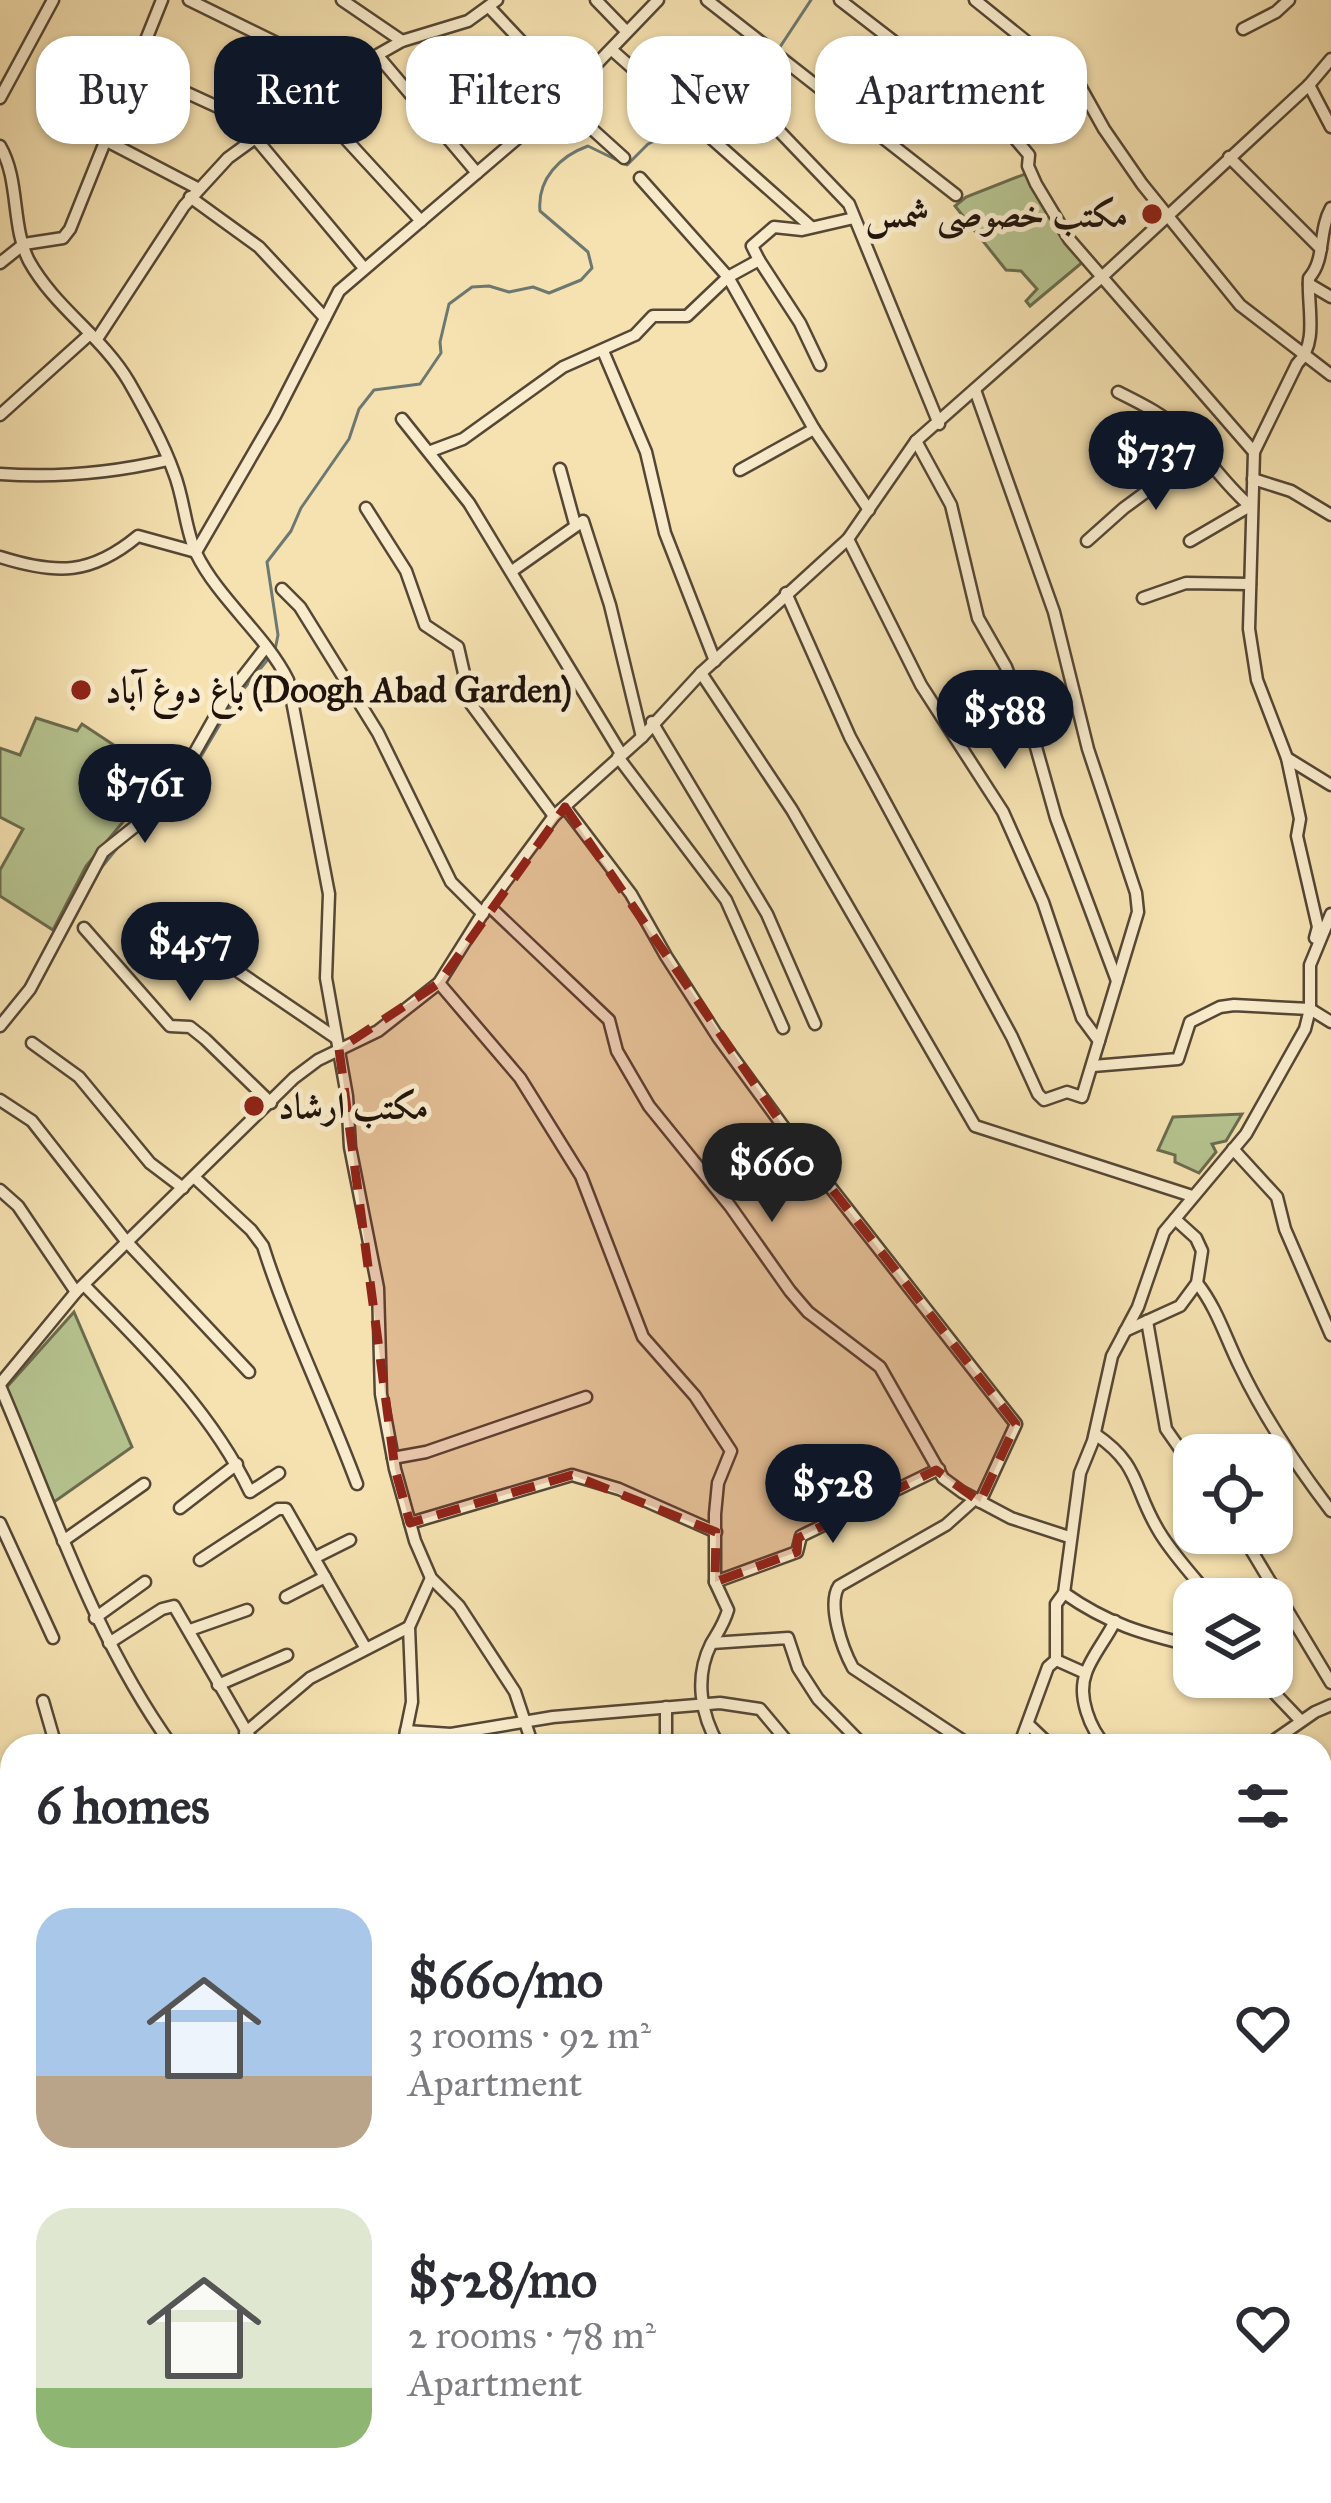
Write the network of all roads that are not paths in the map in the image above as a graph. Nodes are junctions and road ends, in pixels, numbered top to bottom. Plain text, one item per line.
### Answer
1 (52, 0) edge
2 (162, 0) edge
3 (189, 0) edge
4 (342, 0) edge
5 (596, 0) edge
6 (658, 0) edge
7 (707, 0) edge
8 (841, 0) edge
9 (975, 0) edge
10 (1288, 0) edge
11 (493, 3) edge
12 (1243, 29) dead end
13 (626, 31) junction
14 (148, 36) edge
15 (261, 36) edge
16 (519, 36) edge
17 (402, 40) junction
18 (612, 50) junction
19 (382, 53) edge
20 (603, 59) edge
21 (1331, 59) edge
22 (382, 61) edge
23 (1309, 85) junction
24 (0, 98) edge
25 (1331, 127) edge
26 (603, 135) edge
27 (791, 142) edge
28 (102, 144) edge
29 (111, 144) edge
30 (251, 144) edge
31 (260, 144) edge
32 (350, 144) edge
33 (510, 144) edge
34 (0, 146) edge
35 (625, 158) dead end
36 (1229, 158) junction
37 (477, 173) junction
38 (640, 178) dead end
39 (194, 192) junction
40 (956, 195) dead end
41 (1330, 212) edge
42 (1166, 216) junction
43 (854, 218) junction
44 (421, 221) junction
45 (810, 226) junction
46 (24, 244) junction
47 (1321, 249) junction
48 (759, 260) junction
49 (0, 263) edge
50 (364, 268) junction
51 (1104, 275) junction
52 (728, 277) junction
53 (1309, 284) junction
54 (1331, 297) edge
55 (325, 318) junction
56 (93, 337) junction
57 (603, 351) junction
58 (1305, 356) junction
59 (820, 365) dead end
60 (1331, 375) edge
61 (975, 390) junction
62 (1118, 392) dead end
63 (0, 415) edge
64 (402, 419) dead end
65 (939, 424) junction
66 (814, 429) junction
67 (916, 441) junction
68 (431, 451) junction
69 (1199, 452) junction
70 (1254, 452) junction
71 (167, 460) junction
72 (560, 469) dead end
73 (740, 470) dead end
74 (0, 474) edge
75 (1253, 479) junction
76 (1250, 506) junction
77 (367, 508) dead end
78 (869, 510) junction
79 (1331, 515) edge
80 (575, 524) junction
81 (848, 539) junction
82 (1087, 541) dead end
83 (1190, 541) dead end
84 (196, 553) junction
85 (0, 557) edge
86 (512, 571) junction
87 (1250, 584) junction
88 (282, 589) dead end
89 (786, 593) junction
90 (1143, 598) dead end
91 (271, 651) junction
92 (715, 661) junction
93 (701, 673) junction
94 (652, 722) junction
95 (642, 736) junction
96 (619, 755) junction
97 (1287, 758) junction
98 (1331, 785) edge
99 (566, 807) junction
100 (554, 816) junction
101 (486, 909) junction
102 (1331, 914) edge
103 (84, 928) dead end
104 (196, 929) dead end
105 (1310, 965) junction
106 (440, 982) junction
107 (1117, 982) junction
108 (1310, 1009) junction
109 (1331, 1022) edge
110 (815, 1024) dead end
111 (0, 1026) edge
112 (782, 1028) dead end
113 (1099, 1041) junction
114 (32, 1043) dead end
115 (337, 1044) junction
116 (1093, 1066) junction
117 (0, 1100) edge
118 (271, 1103) junction
119 (1233, 1149) junction
120 (194, 1177) junction
121 (183, 1188) junction
122 (0, 1190) edge
123 (1192, 1196) junction
124 (1174, 1219) junction
125 (126, 1241) junction
126 (1197, 1283) junction
127 (80, 1288) junction
128 (1331, 1294) edge
129 (1318, 1307) junction
130 (1147, 1321) junction
131 (1125, 1331) junction
132 (1331, 1335) edge
133 (249, 1372) dead end
134 (1, 1381) edge
135 (586, 1397) dead end
136 (1095, 1434) junction
137 (1173, 1439) edge
138 (393, 1457) junction
139 (237, 1464) junction
140 (939, 1469) junction
141 (279, 1473) dead end
142 (144, 1484) dead end
143 (357, 1484) dead end
144 (254, 1492) junction
145 (977, 1501) junction
146 (180, 1508) dead end
147 (1331, 1511) edge
148 (270, 1515) junction
149 (410, 1522) junction
150 (0, 1523) edge
151 (716, 1532) junction
152 (1069, 1537) junction
153 (63, 1540) junction
154 (350, 1540) dead end
155 (1253, 1554) edge
156 (314, 1558) junction
157 (200, 1560) dead end
158 (325, 1576) junction
159 (431, 1578) junction
160 (1195, 1578) edge
161 (145, 1582) dead end
162 (715, 1582) junction
163 (1064, 1593) junction
164 (286, 1597) dead end
165 (247, 1610) dead end
166 (95, 1618) junction
167 (1115, 1622) junction
168 (409, 1628) junction
169 (190, 1630) junction
170 (53, 1638) dead end
171 (1173, 1641) edge
172 (109, 1643) junction
173 (712, 1643) junction
174 (364, 1647) junction
175 (287, 1655) dead end
176 (1056, 1660) junction
177 (1085, 1673) junction
178 (1331, 1683) edge
179 (218, 1685) junction
180 (1279, 1698) edge
181 (43, 1701) dead end
182 (1331, 1706) edge
183 (666, 1707) junction
184 (701, 1707) junction
185 (1301, 1721) junction
186 (524, 1722) junction
187 (1029, 1725) junction
188 (406, 1731) junction
189 (245, 1733) joint
190 (53, 1734) edge
191 (164, 1734) edge
192 (405, 1734) edge
193 (528, 1734) edge
194 (666, 1734) edge
195 (713, 1734) edge
196 (781, 1734) edge
197 (852, 1734) edge
198 (952, 1734) edge
199 (1024, 1734) edge
200 (1038, 1734) edge
201 (1095, 1734) edge
202 (1289, 1734) edge

1 - 24 street
2 - 14 street
3 - 15 street
4 - 17 street
5 - 13 street
6 - 13 street
7 - 40 street
8 - 51 street
9 - 42 street
10 - 12 street
11 - 16 street
11 - 17 street
13 - 18 street
17 - 19 street
18 - 20 street
18 - 45 street
21 - 23 street
22 - 37 street
23 - 25 street
23 - 36 street
26 - 35 street
27 - 43 street
28 - 46 street
29 - 39 street
30 - 39 street
31 - 50 street
32 - 44 street
33 - 37 street
34 - 46 street
36 - 42 street
36 - 47 street
37 - 44 street
38 - 52 street
39 - 55 street
39 - 56 street
41 - 47 street
42 - 51 street
42 - 58 street
43 - 45 street
43 - 65 street
44 - 50 street
45 - 48 street
46 - 49 street
46 - 56 street
47 - 53 street
48 - 52 street
48 - 59 street
50 - 55 street
51 - 61 street
51 - 70 street
52 - 57 street
52 - 66 street
53 - 54 street
53 - 58 street
55 - 84 street
56 - 63 street
56 - 71 street
57 - 68 street
57 - 92 street
58 - 60 street
58 - 70 street
61 - 65 street
61 - 107 street
62 - 69 street
64 - 68 street
65 - 67 street
66 - 73 street
66 - 78 street
67 - 78 street
67 - 107 street
68 - 86 street
69 - 76 street
69 - 82 street
70 - 75 street
71 - 74 street
71 - 84 street
72 - 80 street
75 - 76 street
75 - 79 street
76 - 83 street
76 - 87 street
77 - 100 street
78 - 81 street
80 - 86 street
80 - 95 street
81 - 89 street
81 - 113 street
84 - 85 street
84 - 91 street
86 - 96 street
87 - 90 street
87 - 97 street
88 - 101 street
89 - 92 street
89 - 116 street
91 - 111 street
91 - 115 street
92 - 93 street
93 - 94 street
93 - 123 street
94 - 95 street
94 - 110 street
95 - 96 street
96 - 99 street
96 - 112 street
97 - 98 street
97 - 105 street
99 - 100 street
99 - 145 street
100 - 101 street
101 - 106 street
101 - 140 street
102 - 105 street
103 - 118 street
104 - 115 street
105 - 108 street
106 - 115 street
106 - 151 street
107 - 113 street
108 - 109 street
108 - 116 street
108 - 119 street
113 - 116 street
114 - 121 street
115 - 118 street
115 - 138 street
117 - 125 street
118 - 120 street
119 - 123 street
119 - 129 street
120 - 121 street
120 - 143 street
121 - 125 street
122 - 127 street
123 - 124 street
124 - 126 street
124 - 131 street
125 - 127 street
125 - 133 street
126 - 130 street
126 - 147 street
127 - 134 street
127 - 139 street
128 - 129 street
129 - 132 street
130 - 131 street
130 - 137 street
131 - 136 street
134 - 153 street
135 - 138 street
136 - 152 street
136 - 160 street
138 - 149 street
139 - 144 street
139 - 146 street
140 - 145 street
140 - 162 street
141 - 144 street
142 - 153 street
144 - 148 street
145 - 152 street
145 - 198 street
148 - 156 street
148 - 157 street
149 - 151 street
149 - 159 street
150 - 170 street
151 - 162 street
152 - 163 street
153 - 166 street
154 - 156 street
155 - 178 street
156 - 158 street
158 - 164 street
158 - 174 street
159 - 168 street
159 - 186 street
161 - 166 street
162 - 173 street
163 - 167 street
163 - 176 street
165 - 169 street
166 - 172 street
167 - 171 street
167 - 177 street
168 - 174 street
168 - 188 street
169 - 172 street
169 - 179 street
172 - 191 street
173 - 184 street
173 - 197 street
174 - 189 street
175 - 179 street
176 - 177 street
176 - 187 street
177 - 201 street
179 - 189 street
180 - 185 street
181 - 190 street
182 - 185 street
183 - 184 street
183 - 186 street
183 - 194 street
184 - 195 street
184 - 196 street
185 - 202 street
186 - 188 street
186 - 193 street
187 - 199 street
187 - 200 street
188 - 192 street

